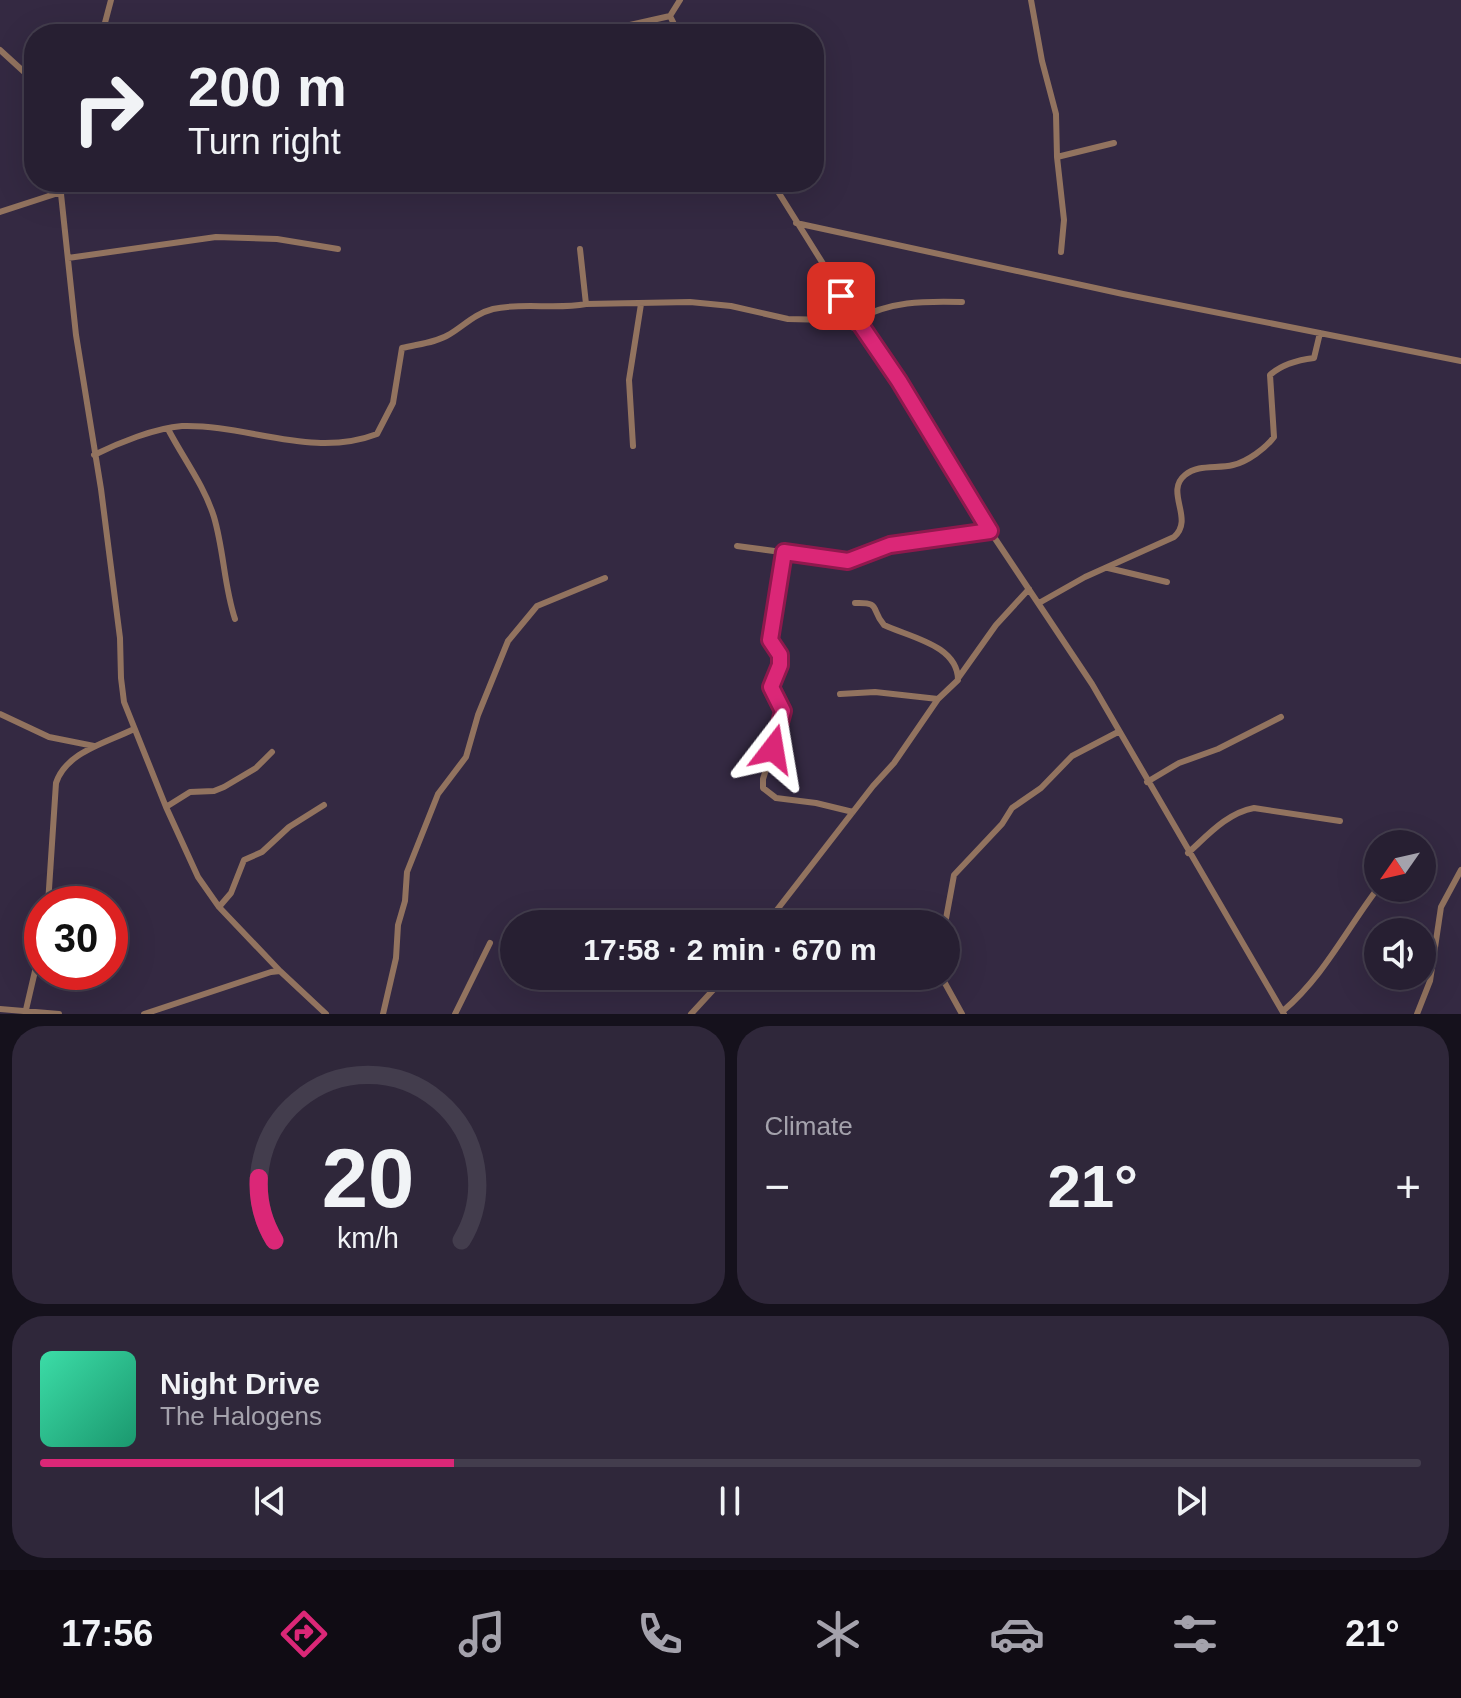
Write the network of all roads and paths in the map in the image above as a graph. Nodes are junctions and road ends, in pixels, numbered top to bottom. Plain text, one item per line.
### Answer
1 (111, 0) edge
2 (680, 0) edge
3 (1031, 0) edge
4 (670, 16) junction
5 (105, 24) edge
6 (634, 24) edge
7 (674, 24) edge
8 (0, 50) edge
9 (24, 72) edge
10 (1114, 143) dead end
11 (1057, 157) junction
12 (66, 192) edge
13 (778, 192) edge
14 (61, 194) junction
15 (0, 212) edge
16 (796, 223) junction
17 (338, 249) dead end
18 (580, 249) dead end
19 (1061, 252) dead end
20 (68, 258) junction
21 (962, 302) dead end
22 (586, 304) junction
23 (641, 304) junction
24 (856, 320) junction
25 (867, 332) junction
26 (1320, 333) junction
27 (1461, 361) edge
28 (168, 429) junction
29 (633, 446) dead end
30 (94, 455) junction
31 (990, 531) junction
32 (737, 546) dead end
33 (784, 552) junction
34 (1108, 567) junction
35 (605, 578) dead end
36 (1167, 582) dead end
37 (1029, 589) junction
38 (855, 603) dead end
39 (1039, 603) junction
40 (235, 619) dead end
41 (959, 677) junction
42 (840, 694) dead end
43 (938, 699) junction
44 (0, 714) edge
45 (1281, 717) dead end
46 (134, 729) junction
47 (1118, 732) junction
48 (97, 747) junction
49 (272, 752) dead end
50 (1147, 782) junction
51 (324, 805) dead end
52 (166, 807) junction
53 (853, 812) junction
54 (1340, 821) dead end
55 (1188, 853) junction
56 (1461, 870) edge
57 (49, 886) edge
58 (1368, 902) edge
59 (219, 907) junction
60 (777, 910) edge
61 (948, 910) edge
62 (490, 943) dead end
63 (280, 971) junction
64 (31, 990) edge
65 (713, 990) edge
66 (949, 990) edge
67 (0, 1009) edge
68 (26, 1012) edge
69 (1284, 1012) edge
70 (59, 1014) edge
71 (144, 1014) edge
72 (326, 1014) edge
73 (383, 1014) edge
74 (455, 1014) edge
75 (691, 1014) edge
76 (962, 1014) edge
77 (1417, 1014) edge

1 - 5 street
2 - 4 street
3 - 11 street
4 - 6 street
4 - 7 street
8 - 9 street
10 - 11 street
11 - 19 street
12 - 14 street
13 - 16 street
14 - 15 street
14 - 20 street
16 - 24 street
16 - 26 street
17 - 20 street
18 - 22 street
20 - 30 street
21 - 24 street
22 - 23 street
22 - 28 street
23 - 25 street
23 - 29 street
24 - 25 street
25 - 31 street
26 - 27 street
26 - 34 street
28 - 30 street
28 - 40 street
30 - 46 street
31 - 33 street
31 - 37 street
32 - 33 street
33 - 53 street
34 - 36 street
34 - 39 street
35 - 73 street
37 - 39 street
37 - 41 street
38 - 41 street
39 - 47 street
41 - 43 street
42 - 43 street
43 - 53 street
44 - 48 street
45 - 50 street
46 - 48 street
46 - 52 street
47 - 50 street
47 - 61 street
48 - 57 street
49 - 52 street
50 - 55 street
51 - 59 street
52 - 59 street
53 - 60 street
54 - 55 street
55 - 69 street
56 - 77 street
58 - 69 street
59 - 63 street
62 - 74 street
63 - 71 street
63 - 72 street
64 - 68 street
65 - 75 street
66 - 76 street
67 - 68 street
68 - 70 street

